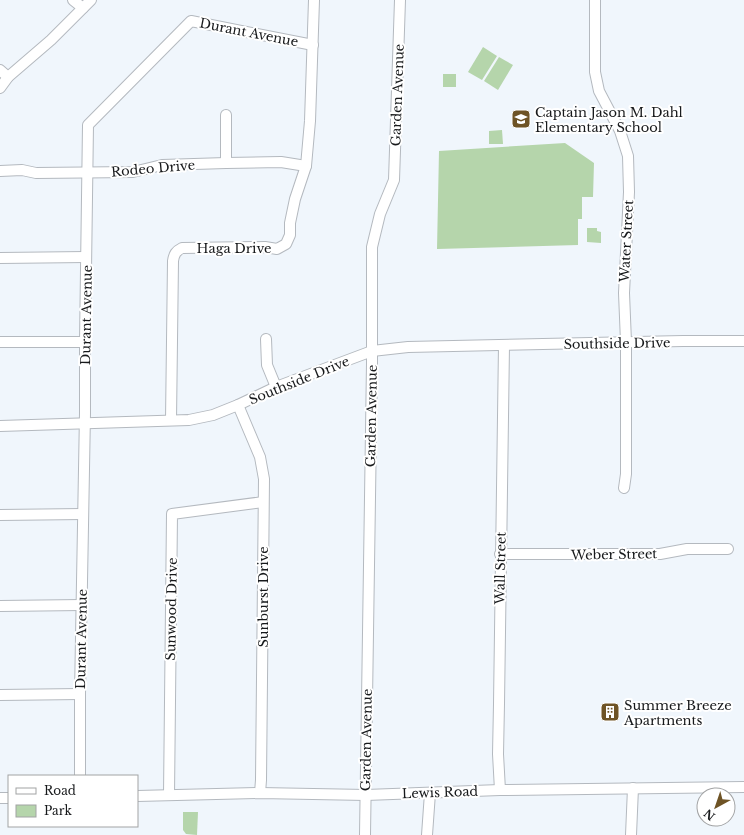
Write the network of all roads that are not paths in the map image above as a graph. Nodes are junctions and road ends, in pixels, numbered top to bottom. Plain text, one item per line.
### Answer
1 (73, 0) edge
2 (91, 0) edge
3 (314, 0) edge
4 (400, 0) edge
5 (595, 0) edge
6 (83, 8) junction
7 (313, 45) junction
8 (0, 70) edge
9 (8, 77) junction
10 (0, 88) edge
11 (226, 115) dead end
12 (226, 163) junction
13 (306, 166) junction
14 (0, 170) edge
15 (87, 172) junction
16 (86, 257) junction
17 (0, 258) edge
18 (266, 339) dead end
19 (744, 341) edge
20 (0, 342) edge
21 (85, 342) junction
22 (626, 342) junction
23 (504, 345) junction
24 (372, 351) junction
25 (276, 387) junction
26 (238, 405) junction
27 (171, 420) junction
28 (85, 424) junction
29 (0, 426) edge
30 (624, 488) dead end
31 (263, 502) junction
32 (83, 514) junction
33 (0, 515) edge
34 (728, 549) dead end
35 (500, 554) junction
36 (82, 605) junction
37 (0, 606) edge
38 (80, 694) junction
39 (0, 695) edge
40 (80, 775) edge
41 (744, 787) edge
42 (633, 788) junction
43 (500, 790) junction
44 (260, 793) junction
45 (430, 793) junction
46 (169, 795) junction
47 (366, 795) junction
48 (138, 796) edge
49 (365, 835) edge
50 (427, 835) edge
51 (631, 835) edge

1 - 6 street
2 - 6 street
3 - 7 street, Haga Drive
4 - 24 street, Garden Avenue
5 - 22 street, Water Street
6 - 9 street
7 - 13 street, Haga Drive
7 - 15 street, Durant Avenue
8 - 9 street
9 - 10 street
11 - 12 street
12 - 13 street, Rodeo Drive
12 - 15 street, Rodeo Drive
13 - 27 street, Haga Drive
14 - 15 street, Rodeo Drive
15 - 16 street, Durant Avenue
16 - 17 street
16 - 21 street, Durant Avenue
18 - 25 street
19 - 22 street, Southside Drive
20 - 21 street
21 - 28 street, Durant Avenue
22 - 23 street, Southside Drive
22 - 30 street, Water Street
23 - 24 street, Southside Drive
23 - 35 street, Wall Street
24 - 25 street, Southside Drive
24 - 47 street, Garden Avenue
25 - 26 street, Southside Drive
26 - 27 street, Southside Drive
26 - 31 street, Sunburst Drive
27 - 28 street, Southside Drive
28 - 29 street, Southside Drive
28 - 32 street, Durant Avenue
31 - 44 street, Sunburst Drive
31 - 46 street, Sunwood Drive
32 - 33 street
32 - 36 street, Durant Avenue
34 - 35 street, Weber Street
35 - 43 street, Wall Street
36 - 37 street
36 - 38 street, Durant Avenue
38 - 39 street
38 - 40 street, Durant Avenue
41 - 42 street, Lewis Road
42 - 43 street, Lewis Road
42 - 51 street
43 - 45 street, Lewis Road
44 - 46 street, Lewis Road
44 - 47 street, Lewis Road
45 - 47 street, Lewis Road
45 - 50 street
46 - 48 street, Lewis Road
47 - 49 street, Garden Avenue

